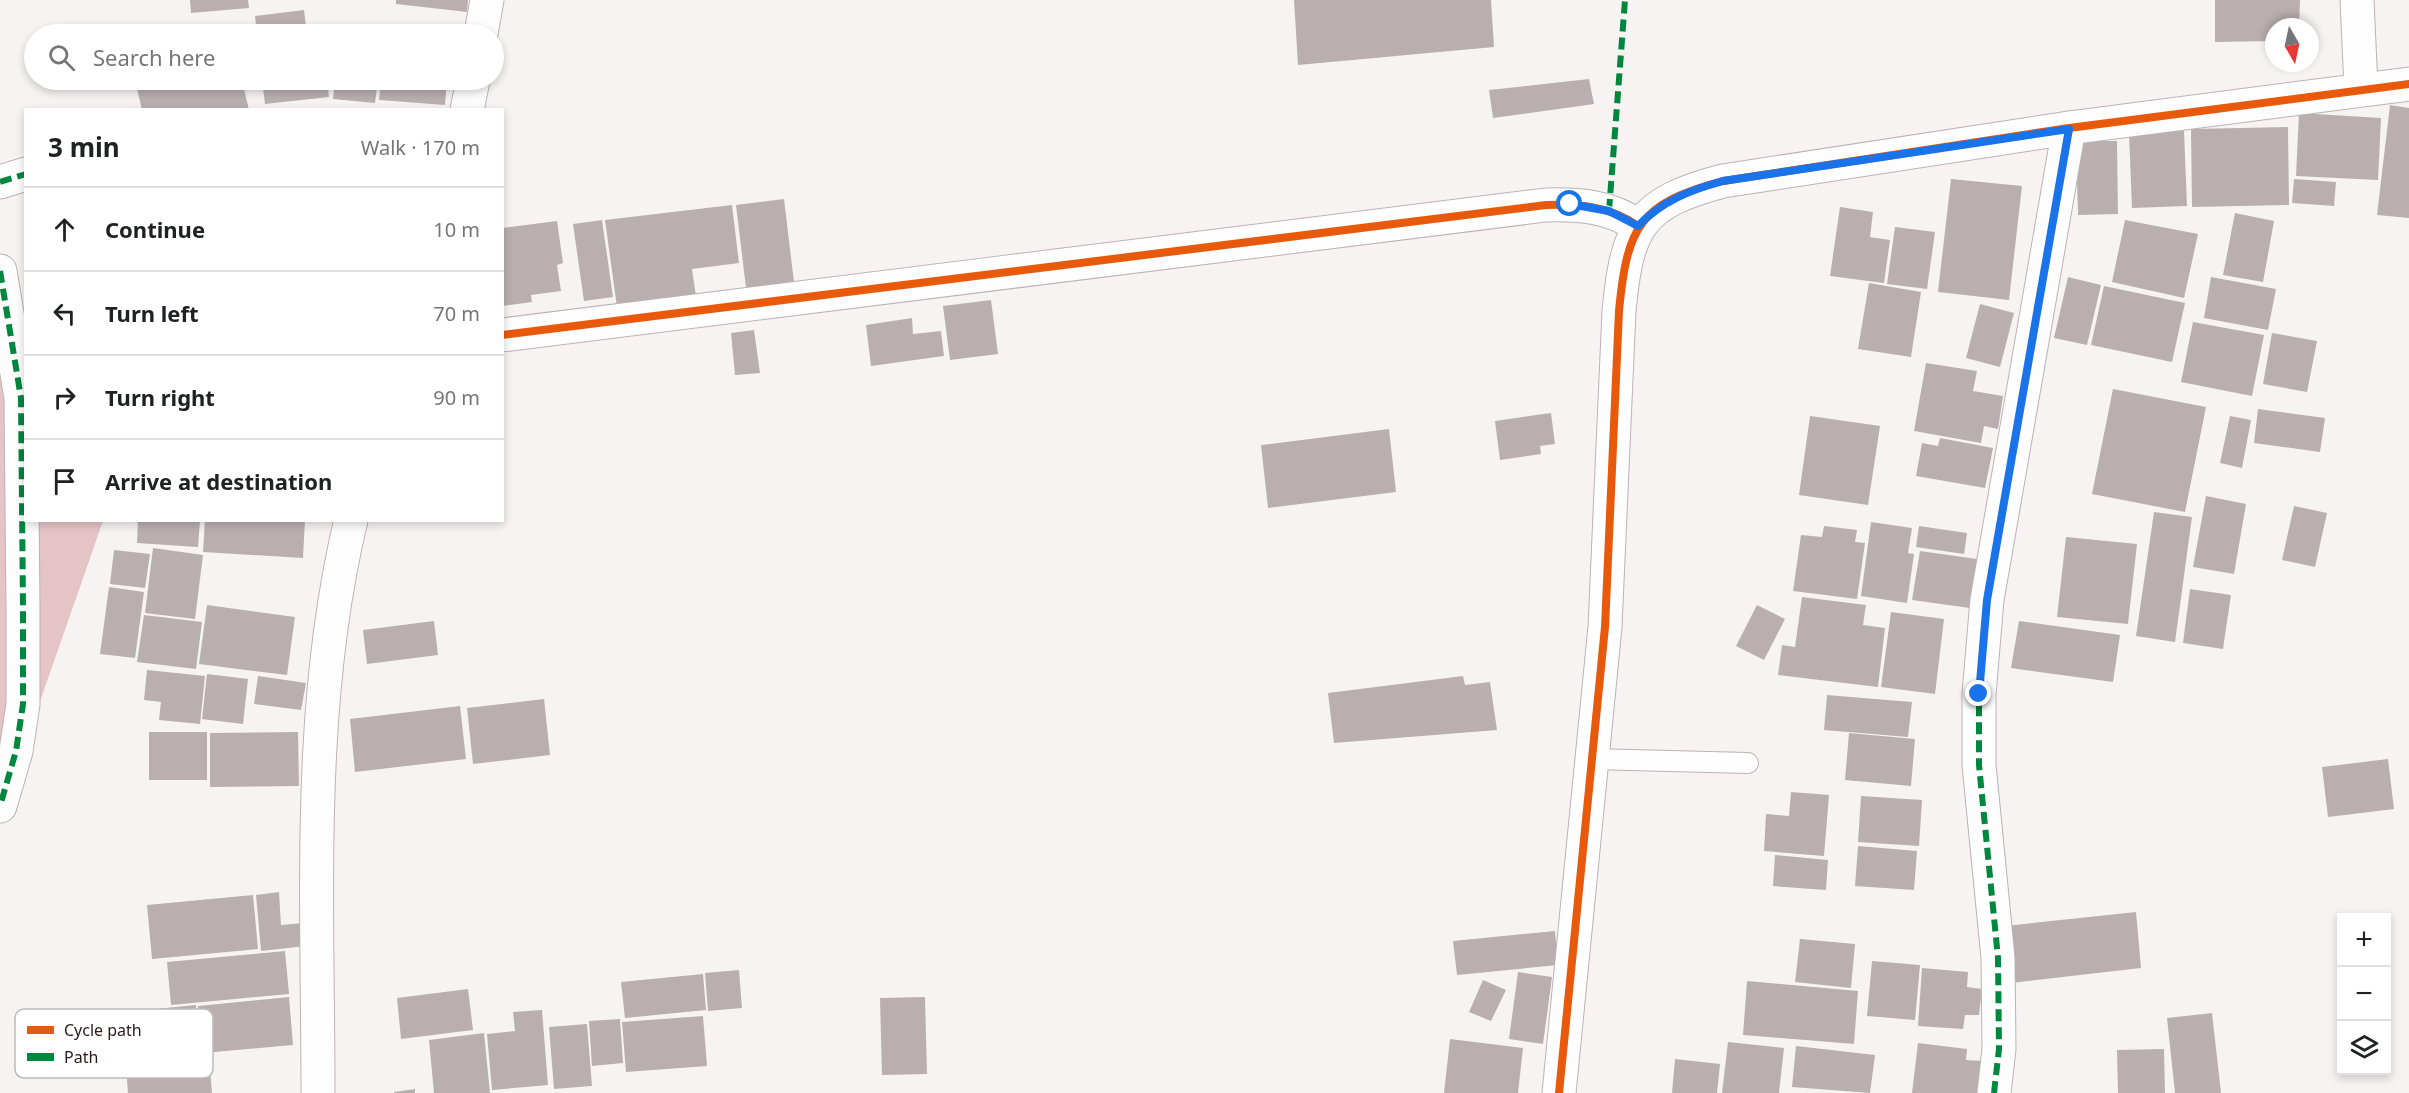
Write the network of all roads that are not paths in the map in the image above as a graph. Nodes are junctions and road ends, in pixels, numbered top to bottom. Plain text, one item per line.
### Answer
1 (487, 0) edge
2 (2357, 0) edge
3 (483, 24) edge
4 (2409, 84) edge
5 (2361, 88) junction
6 (471, 90) edge
7 (468, 108) edge
8 (2069, 129) junction
9 (24, 175) edge
10 (0, 182) edge
11 (1638, 226) junction
12 (0, 271) edge
13 (504, 335) edge
14 (23, 397) edge
15 (351, 522) edge
16 (1592, 759) junction
17 (1748, 763) dead end
18 (0, 806) edge
19 (318, 1093) edge
20 (1559, 1093) edge
21 (1994, 1093) edge

1 - 3 street
2 - 5 street
4 - 5 street
5 - 8 street
6 - 7 street
8 - 11 street
8 - 21 street
9 - 10 street
11 - 13 street
11 - 16 street
12 - 14 street
14 - 18 street
15 - 19 street
16 - 17 lane
16 - 20 street

